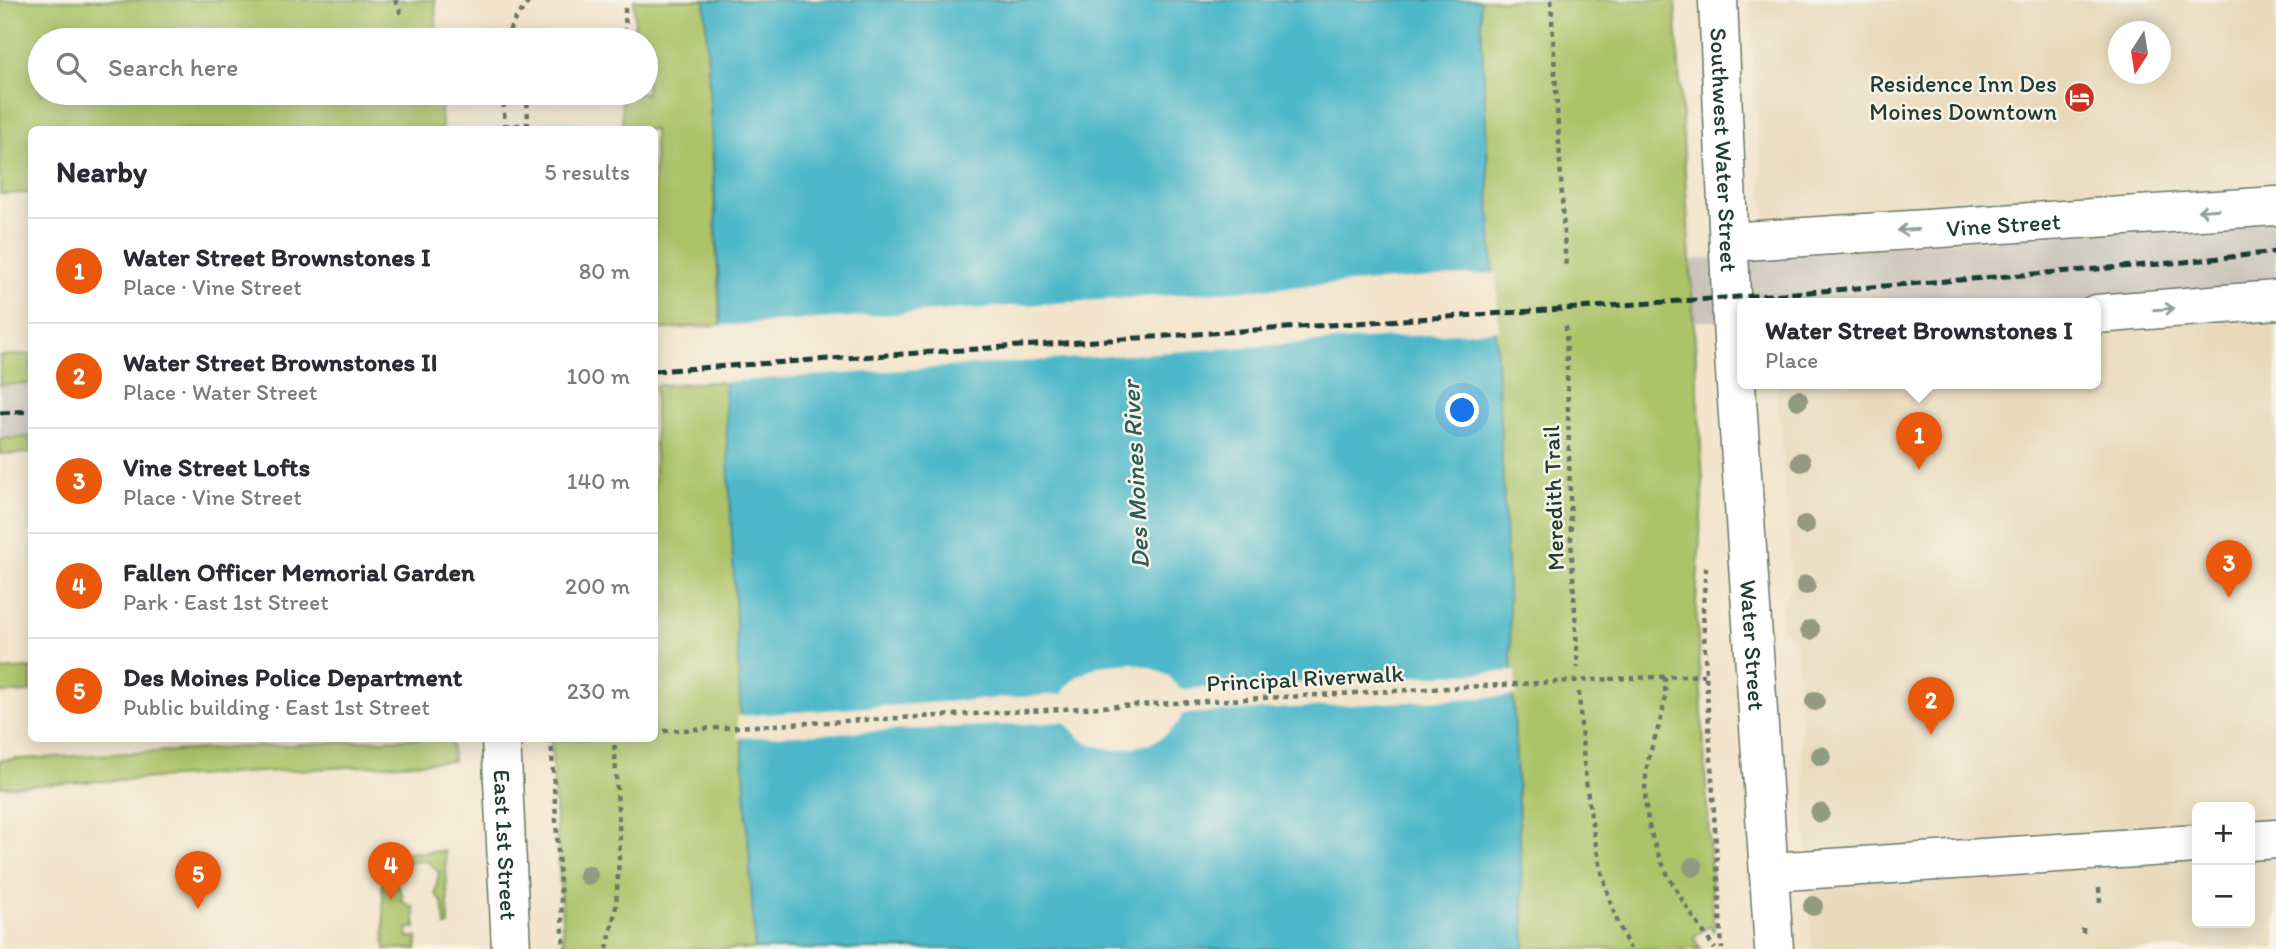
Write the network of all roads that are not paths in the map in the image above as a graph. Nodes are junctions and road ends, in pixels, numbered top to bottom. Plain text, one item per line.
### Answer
1 (1718, 0) edge
2 (2276, 206) edge
3 (1729, 242) junction
4 (2276, 300) edge
5 (2101, 314) edge
6 (1737, 330) edge
7 (1741, 389) edge
8 (501, 742) edge
9 (2276, 839) edge
10 (2255, 841) edge
11 (2192, 844) edge
12 (1769, 872) junction
13 (512, 949) edge
14 (1774, 949) edge

1 - 3 street, Southwest Water Street
2 -> 3 street, Vine Street
3 - 6 street, Southwest Water Street
5 -> 4 street
7 - 12 street, Water Street
8 - 13 street, East 1st Street
9 - 10 street
11 - 12 street
12 - 14 street, Water Street

